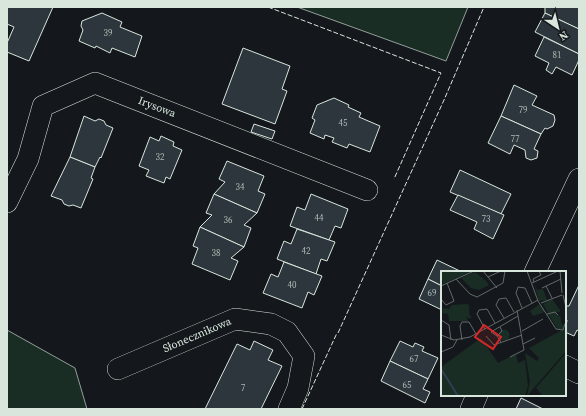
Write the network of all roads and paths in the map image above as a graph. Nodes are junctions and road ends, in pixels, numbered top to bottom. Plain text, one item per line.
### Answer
1 (579, 179) edge
2 (368, 190) dead end
3 (7, 202) edge
4 (535, 271) edge
5 (566, 366) edge
6 (118, 369) dead end
7 (579, 373) edge
8 (478, 396) edge
9 (289, 409) edge
10 (471, 409) edge

1 - 4 street
2 - 3 street, Irysowa
5 - 7 street
6 - 9 street, Słonecznikowa
8 - 10 street

